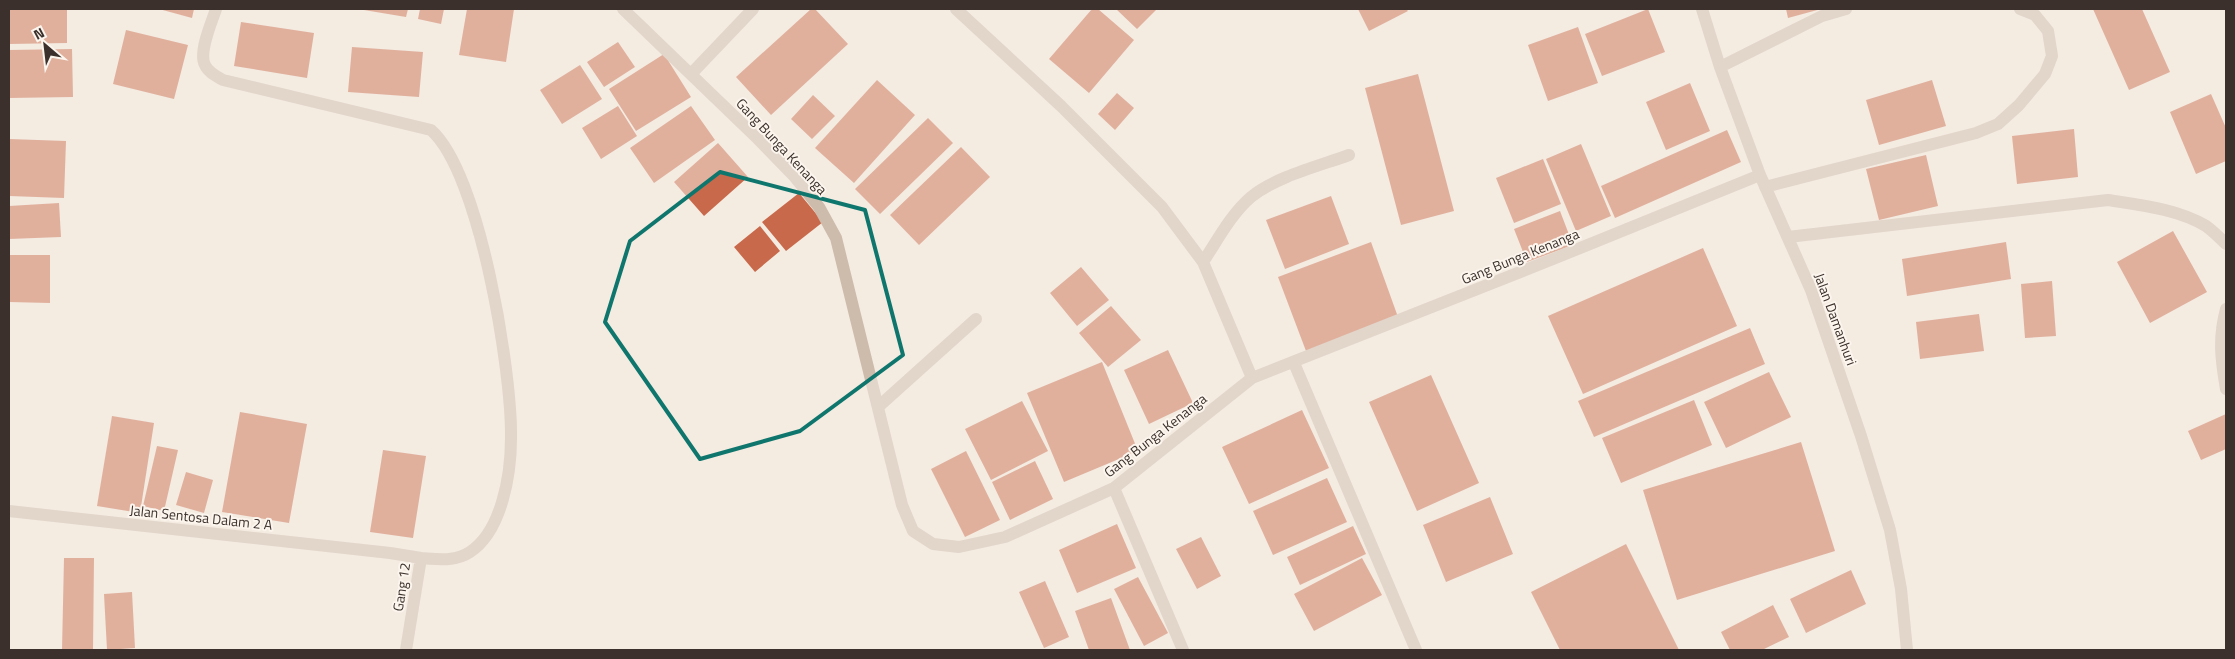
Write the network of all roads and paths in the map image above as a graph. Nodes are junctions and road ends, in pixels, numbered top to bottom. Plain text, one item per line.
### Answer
1 (216, 9) edge
2 (624, 9) edge
3 (753, 9) edge
4 (956, 9) edge
5 (1702, 9) edge
6 (1846, 9) edge
7 (2020, 9) edge
8 (1720, 67) junction
9 (691, 74) junction
10 (1349, 155) dead end
11 (1763, 181) junction
12 (1788, 237) junction
13 (2226, 244) edge
14 (1202, 262) junction
15 (2226, 309) edge
16 (976, 319) dead end
17 (1294, 363) junction
18 (1252, 378) junction
19 (2226, 389) edge
20 (878, 407) junction
21 (1114, 488) junction
22 (9, 511) edge
23 (390, 553) joint
24 (421, 558) junction
25 (406, 650) edge
26 (1183, 650) edge
27 (1416, 650) edge
28 (1907, 650) edge

1 - 24 street
2 - 9 street, Gang Bunga Kenanga
3 - 9 street
4 - 14 street
5 - 8 street, Jalan Damanhuri
6 - 8 street
7 - 11 street, Gang Bunga Kenanga
8 - 11 street, Jalan Damanhuri
9 - 20 street, Gang Bunga Kenanga
10 - 14 street
11 - 12 street, Jalan Damanhuri
11 - 17 street, Gang Bunga Kenanga
12 - 13 street
12 - 28 street, Jalan Damanhuri
14 - 18 street
15 - 19 street
16 - 20 street
17 - 18 street, Gang Bunga Kenanga
17 - 27 street
18 - 21 street, Gang Bunga Kenanga
20 - 21 street, Gang Bunga Kenanga
21 - 26 street
22 - 23 street, Jalan Sentosa Dalam 2 A
23 - 24 street, Gang 12
24 - 25 street, Gang 12

